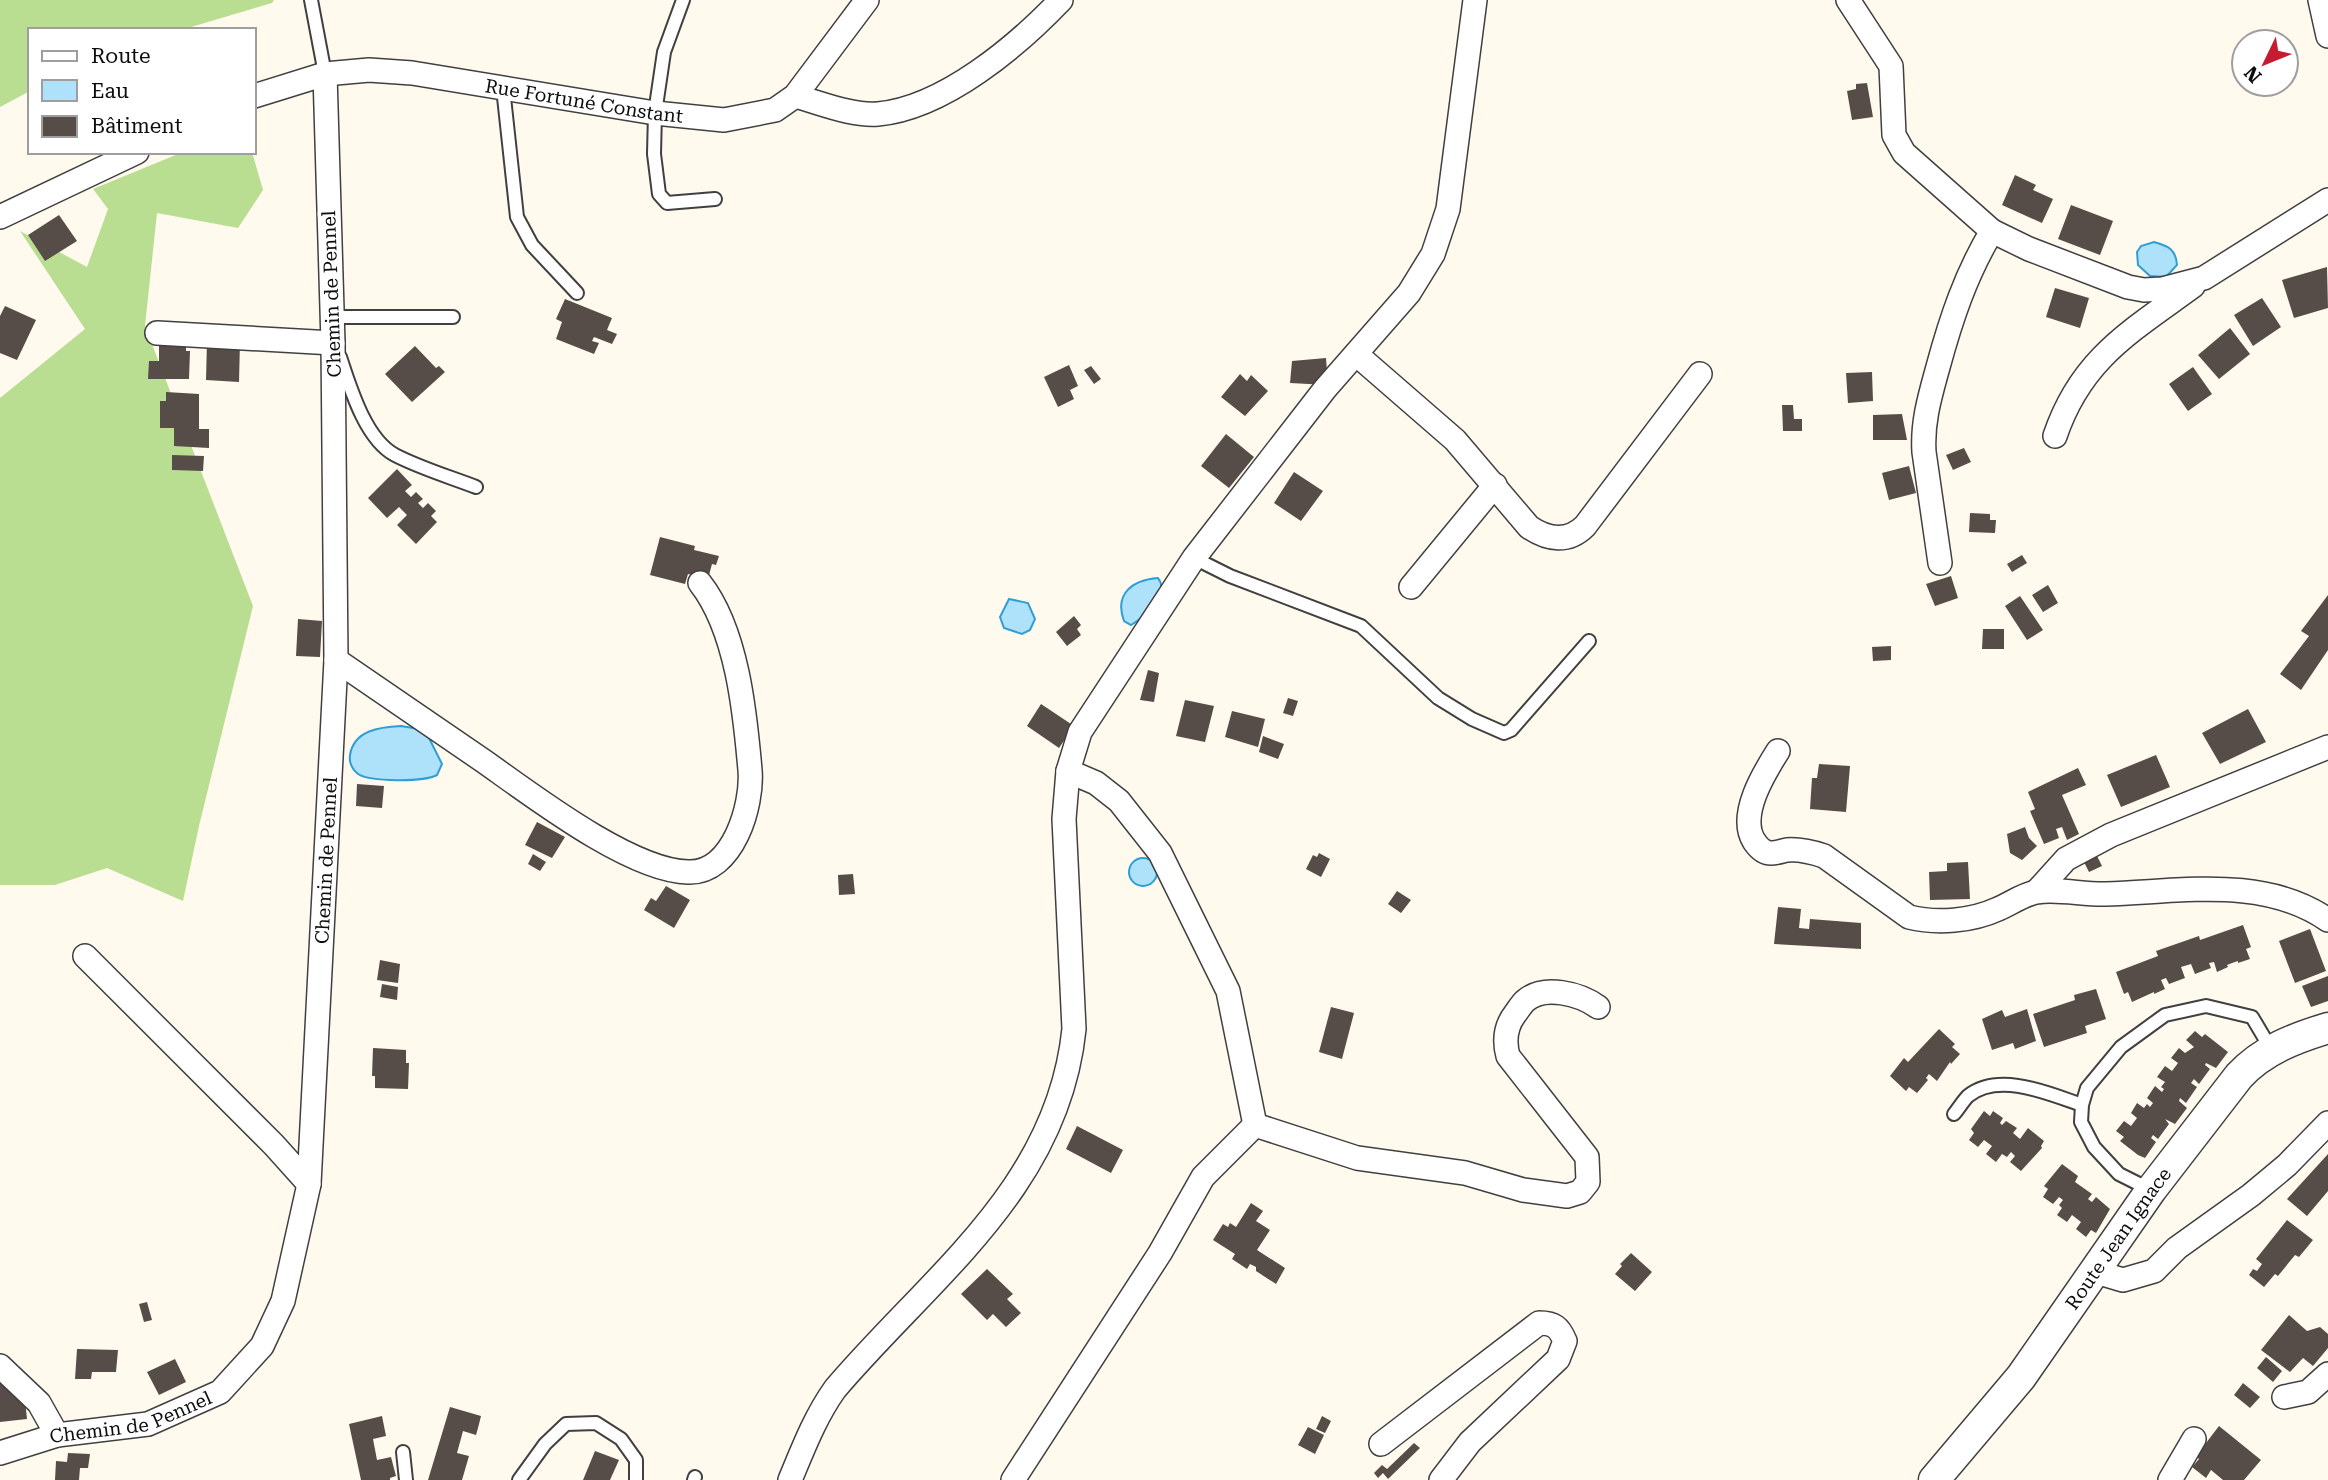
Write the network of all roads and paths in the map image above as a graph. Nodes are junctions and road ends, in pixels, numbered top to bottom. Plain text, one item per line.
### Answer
1 (311, 0) edge
2 (683, 0) edge
3 (867, 0) edge
4 (1061, 0) edge
5 (1475, 0) edge
6 (1848, 0) edge
7 (2320, 0) edge
8 (2328, 36) edge
9 (325, 74) junction
10 (503, 88) junction
11 (256, 95) edge
12 (794, 96) junction
13 (655, 113) junction
14 (134, 154) edge
15 (716, 199) dead end
16 (2328, 200) edge
17 (0, 217) edge
18 (1992, 231) junction
19 (2204, 278) junction
20 (577, 293) dead end
21 (453, 317) dead end
22 (332, 330) junction
23 (157, 333) dead end
24 (1356, 354) junction
25 (1700, 374) dead end
26 (2055, 436) dead end
27 (1495, 485) junction
28 (476, 487) dead end
29 (1194, 558) junction
30 (1940, 563) dead end
31 (700, 583) dead end
32 (1411, 587) dead end
33 (1589, 641) dead end
34 (336, 660) junction
35 (2328, 747) edge
36 (1778, 751) dead end
37 (1068, 771) junction
38 (2037, 891) junction
39 (2328, 920) edge
40 (85, 956) dead end
41 (1598, 1007) dead end
42 (2328, 1028) edge
43 (2271, 1049) junction
44 (2082, 1105) junction
45 (1954, 1114) dead end
46 (2328, 1123) edge
47 (1255, 1125) junction
48 (309, 1184) junction
49 (2151, 1190) junction
50 (2096, 1272) junction
51 (0, 1366) edge
52 (2328, 1374) edge
53 (2284, 1397) dead end
54 (57, 1435) junction
55 (2194, 1439) dead end
56 (1381, 1444) dead end
57 (402, 1452) dead end
58 (0, 1453) edge
59 (406, 1480) edge
60 (519, 1480) edge
61 (636, 1480) edge
62 (790, 1480) edge
63 (1013, 1480) edge
64 (1441, 1480) edge
65 (1934, 1480) edge
66 (2171, 1480) edge

1 - 9 lane
2 - 13 lane
3 - 12 street, Rue Fortuné Constant
4 - 12 street
5 - 24 street
6 - 18 street
7 - 8 street
9 - 10 street, Rue Fortuné Constant
9 - 11 street, Rue Fortuné Constant
9 - 22 street, Chemin de Pennel
10 - 13 street, Rue Fortuné Constant
10 - 20 lane
12 - 13 street, Rue Fortuné Constant
13 - 15 lane
14 - 17 street
16 - 19 street
18 - 19 street
18 - 30 street
19 - 26 street
21 - 22 lane
22 - 23 street
22 - 28 lane
22 - 34 street, Chemin de Pennel
24 - 27 street
24 - 29 street
25 - 27 street
27 - 32 street
29 - 33 lane
29 - 37 street
31 - 34 street
34 - 48 street, Chemin de Pennel
35 - 38 street
36 - 38 street
37 - 47 street
37 - 62 street
38 - 39 street
40 - 48 street
41 - 47 street
42 - 43 street, Route Jean Ignace
43 - 44 lane
43 - 49 street, Route Jean Ignace
44 - 45 lane
44 - 49 lane
46 - 50 street
47 - 63 street
48 - 54 street, Chemin de Pennel
49 - 50 street, Route Jean Ignace
50 - 65 street, Route Jean Ignace
51 - 54 street
52 - 53 street
54 - 58 street, Chemin de Pennel
55 - 66 street
56 - 64 street
57 - 59 lane
60 - 61 lane

